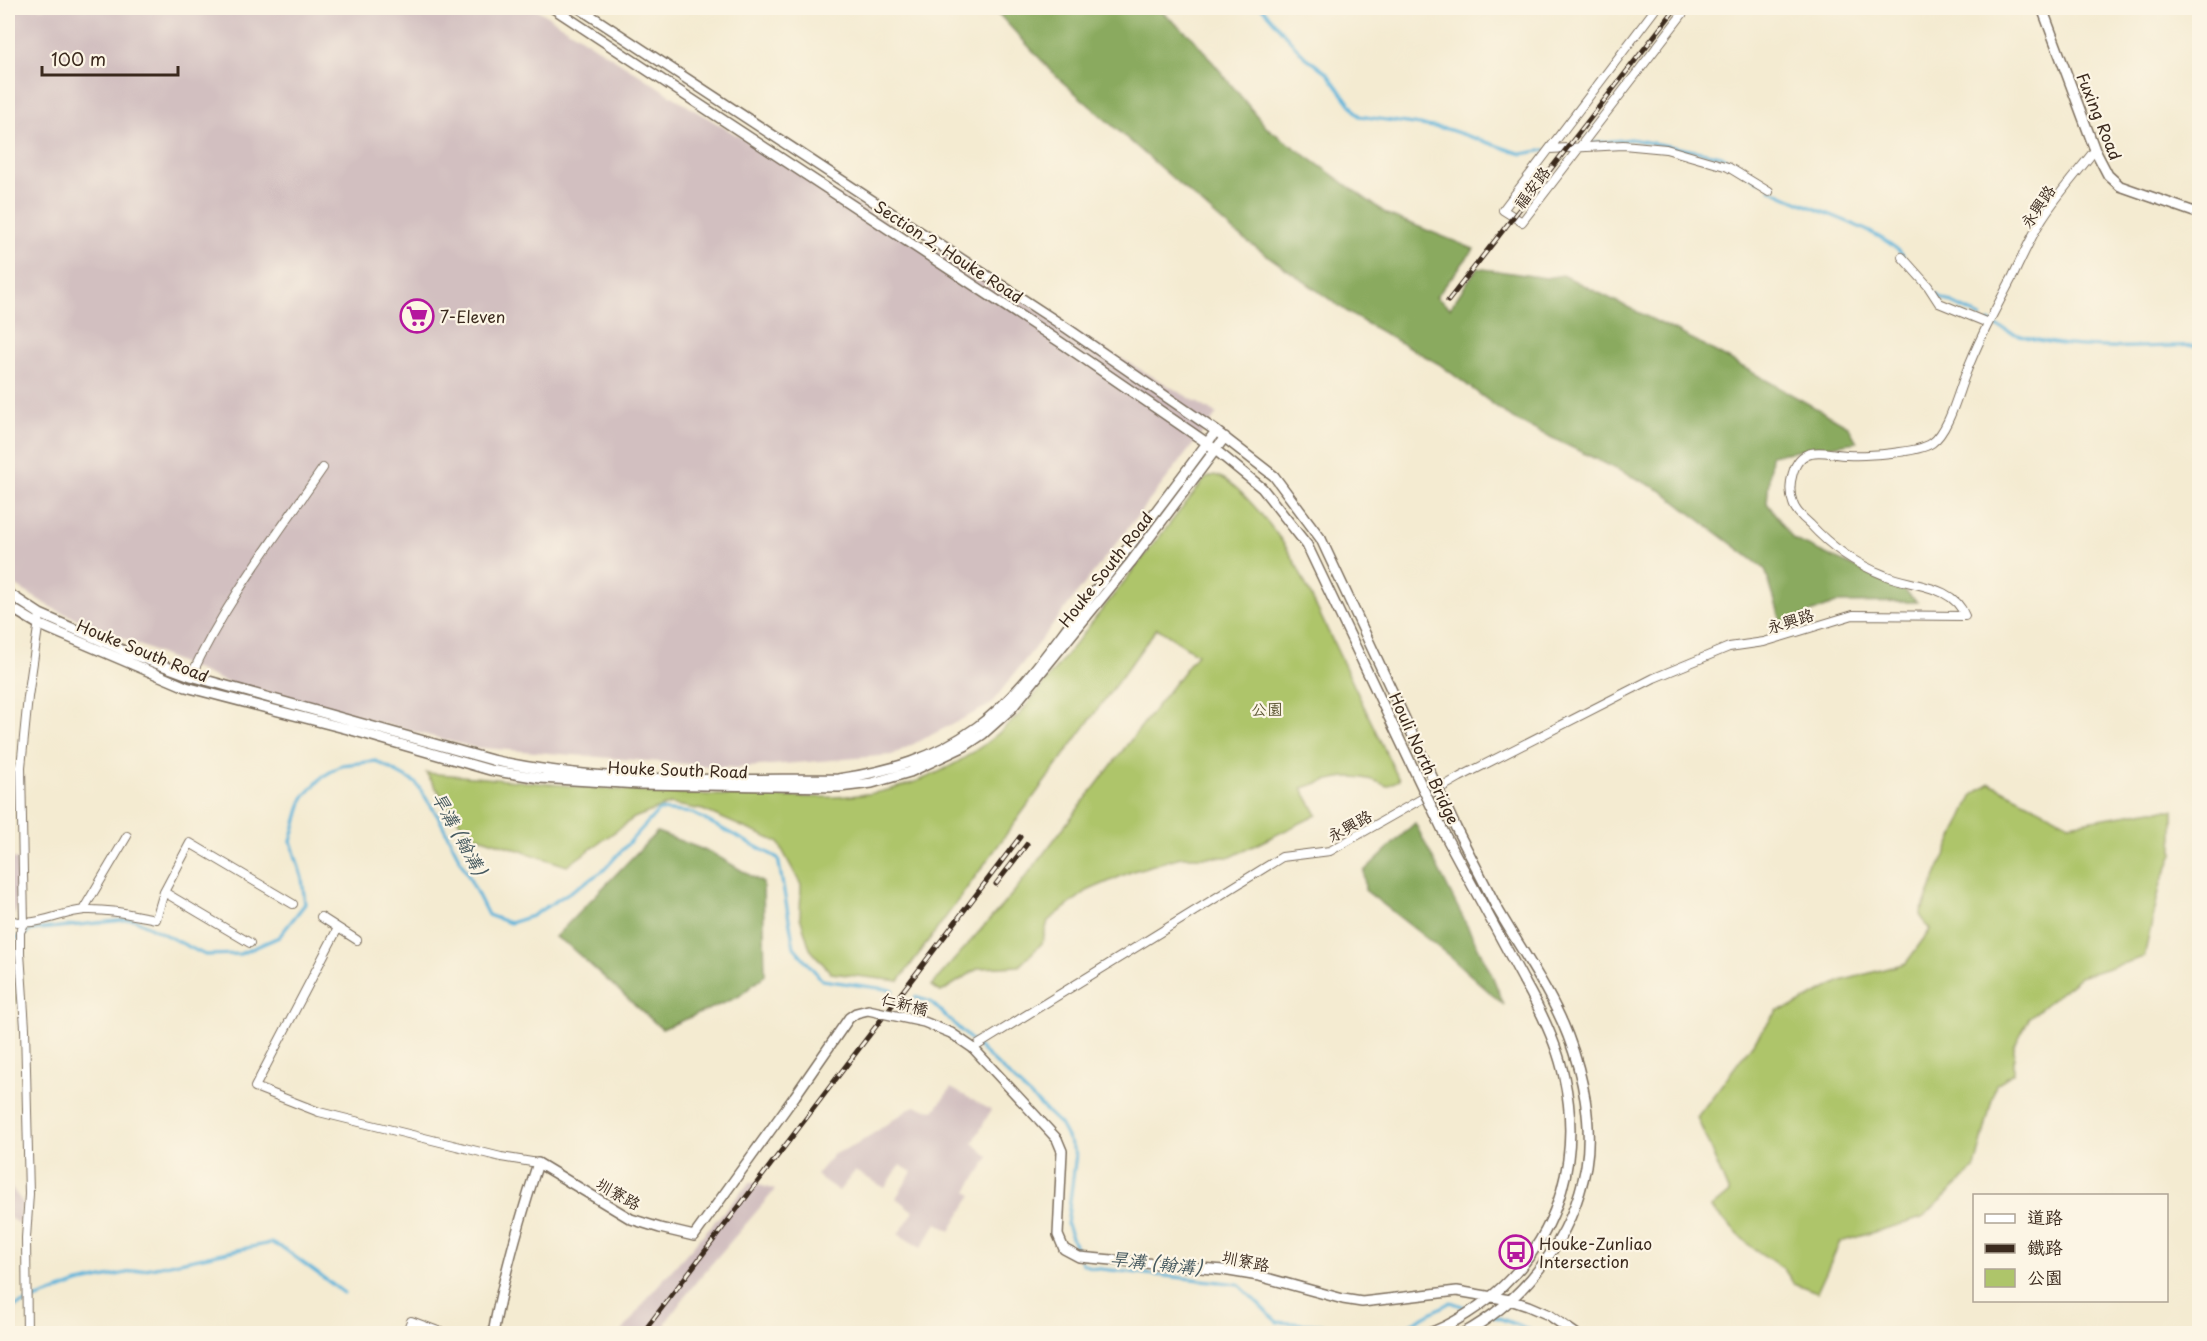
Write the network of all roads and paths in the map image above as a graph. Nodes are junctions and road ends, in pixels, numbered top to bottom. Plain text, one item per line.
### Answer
1 (553, 8) edge
2 (579, 8) edge
3 (1656, 8) edge
4 (1687, 8) edge
5 (2042, 8) edge
6 (685, 76) junction
7 (677, 90) junction
8 (1550, 149) junction
9 (1578, 149) junction
10 (2094, 150) junction
11 (1769, 192) dead end
12 (2199, 214) edge
13 (941, 245) junction
14 (1902, 257) dead end
15 (934, 258) junction
16 (1988, 323) junction
17 (1216, 431) junction
18 (1225, 437) junction
19 (1207, 442) junction
20 (1216, 449) junction
21 (323, 468) dead end
22 (1321, 539) joint
23 (1307, 545) joint
24 (1127, 559) junction
25 (8, 593) edge
26 (8, 606) edge
27 (39, 619) junction
28 (190, 676) junction
29 (186, 687) junction
30 (127, 836) dead end
31 (164, 892) junction
32 (293, 904) dead end
33 (83, 910) junction
34 (321, 917) dead end
35 (8, 919) edge
36 (22, 928) junction
37 (338, 928) junction
38 (357, 940) dead end
39 (250, 943) dead end
40 (973, 1048) junction
41 (795, 1096) joint
42 (538, 1163) junction
43 (1492, 1297) junction
44 (1510, 1300) junction
45 (27, 1334) edge
46 (406, 1334) edge
47 (446, 1334) edge
48 (493, 1334) edge
49 (1426, 1334) edge
50 (1462, 1334) edge
51 (1576, 1334) edge

1 - 7 street, Section 2, Houke Road
2 - 6 street, Section 2, Houke Road
3 - 8 street, 福安路
4 - 9 street, 福安路
5 - 10 street, Fuxing Road
6 - 7 street
6 - 13 street, Section 2, Houke Road
7 - 15 street, Section 2, Houke Road
8 - 9 street
8 - 9 street, 福安路
9 - 11 street
10 - 12 street, Fuxing Road
10 - 16 street, 永興路
13 - 15 street
13 - 17 street, Section 2, Houke Road
14 - 16 street
15 - 19 street, Section 2, Houke Road
16 - 40 street, 永興路
17 - 18 street, Section 2, Houke Road
17 - 19 street, Houke South Road
18 - 20 street, Houke South Road
18 - 22 street, Section 2, Houke Road
19 - 20 street, Section 2, Houke Road
19 - 24 street, Houke South Road
20 - 23 street, Section 2, Houke Road
20 - 24 street, Houke South Road
21 - 28 street
22 - 44 street, Houli North Bridge, bridge
23 - 43 street, Houli North Bridge, bridge
24 - 28 street, Houke South Road
24 - 29 street, Houke South Road
25 - 27 street, Houke South Road
26 - 27 street, Houke South Road
27 - 28 street, Houke South Road
27 - 29 street, Houke South Road
27 - 36 street
28 - 29 street
30 - 33 street
31 - 32 street
31 - 33 street
31 - 39 street
33 - 36 street
34 - 37 street
35 - 36 street
36 - 45 street
37 - 38 street
37 - 42 street
40 - 41 street, 仁新橋, bridge
40 - 43 street, 圳寮路
41 - 42 street, 圳寮路
42 - 48 street
43 - 44 street, 圳寮路
43 - 49 street
44 - 50 street
44 - 51 street, 圳寮路
46 - 47 street

